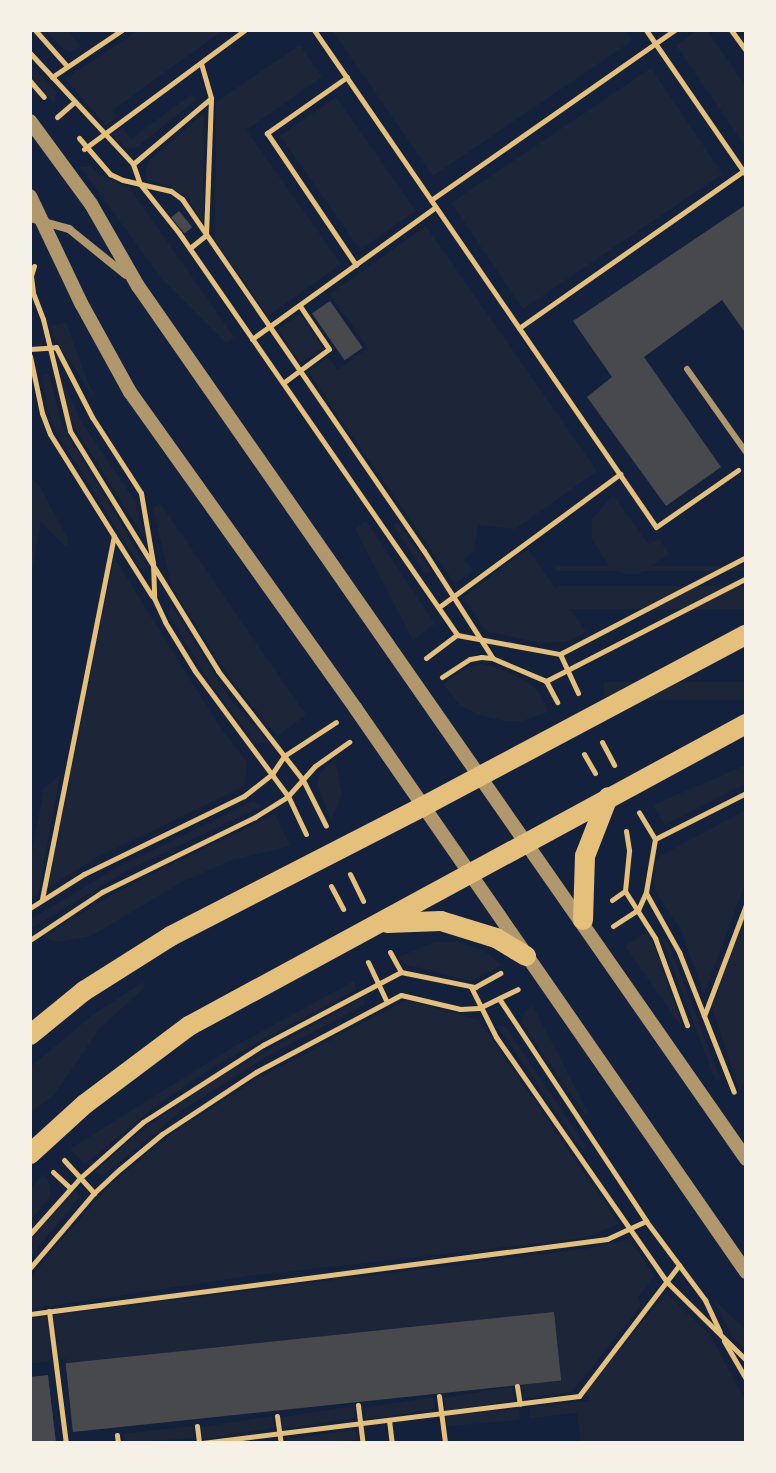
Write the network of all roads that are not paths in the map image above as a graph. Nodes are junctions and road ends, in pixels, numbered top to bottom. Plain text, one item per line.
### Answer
1 (30, 121) edge
2 (30, 196) edge
3 (36, 218) edge
4 (138, 286) junction
5 (687, 369) dead end
6 (746, 452) edge
7 (746, 635) edge
8 (746, 724) edge
9 (482, 775) junction
10 (608, 797) junction
11 (422, 807) junction
12 (527, 842) junction
13 (468, 874) junction
14 (583, 920) junction
15 (375, 924) junction
16 (526, 956) junction
17 (30, 1035) edge
18 (31, 1153) edge
19 (746, 1159) edge
20 (746, 1272) edge

1 - 4 street
2 - 3 street
3 - 4 street
3 - 11 street
4 - 9 street
5 - 6 lane
7 - 9 main road
8 - 10 main road
9 - 11 main road
9 - 12 street
10 - 12 main road
10 - 14 main road
11 - 13 street
11 - 17 main road
12 - 13 main road
12 - 14 street
13 - 15 main road
13 - 16 street
14 - 19 street
15 - 16 main road
15 - 18 main road
16 - 20 street

